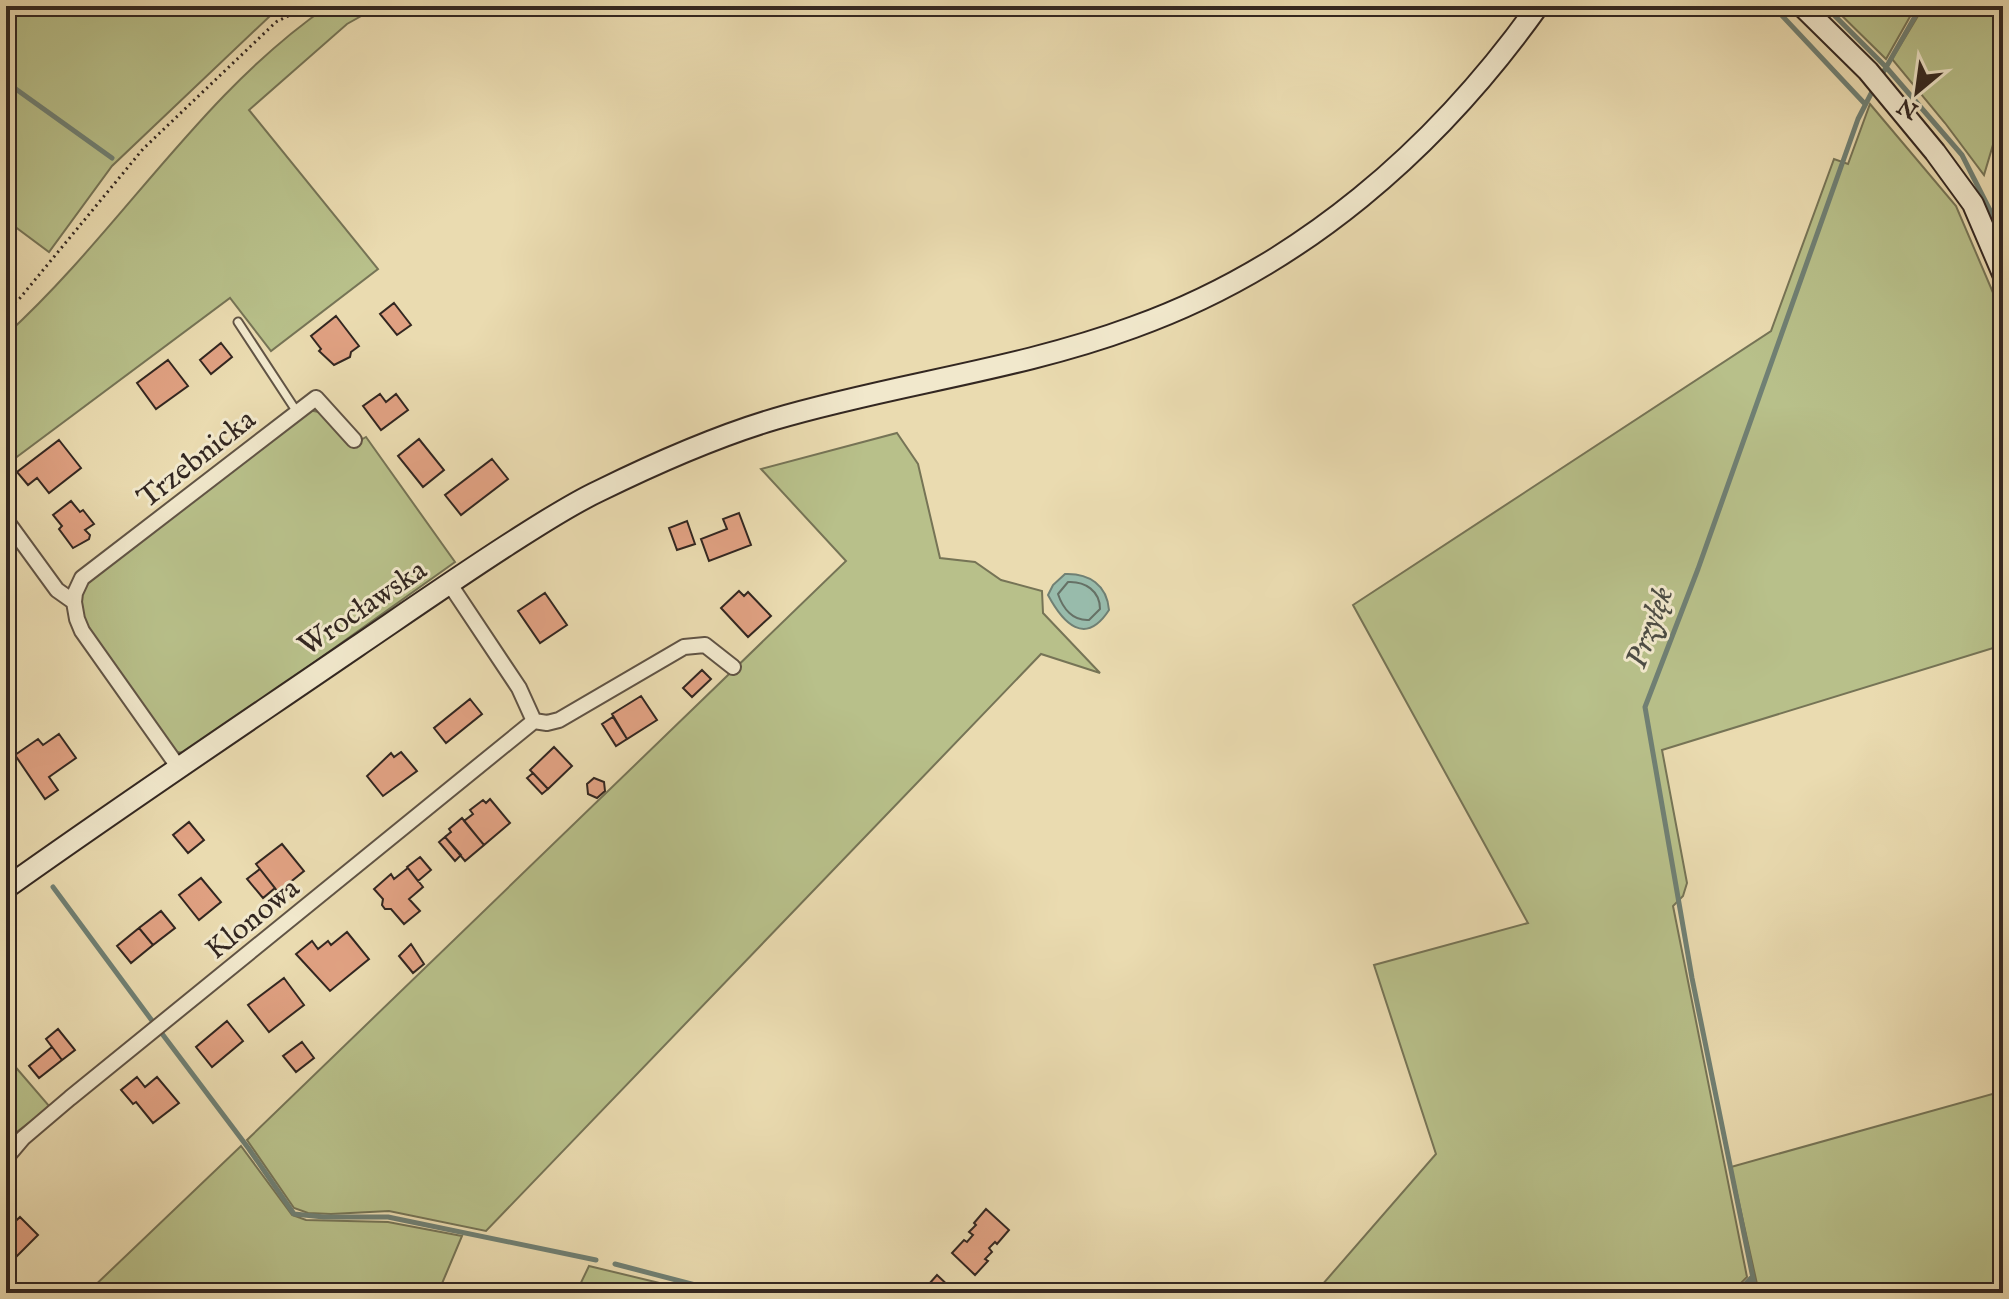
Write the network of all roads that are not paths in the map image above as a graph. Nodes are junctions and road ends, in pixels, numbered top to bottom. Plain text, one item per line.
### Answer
1 (1538, 6) edge
2 (1802, 6) edge
3 (2003, 274) edge
4 (238, 322) dead end
5 (297, 412) junction
6 (354, 440) dead end
7 (6, 520) edge
8 (449, 583) junction
9 (74, 602) junction
10 (733, 667) dead end
11 (534, 721) junction
12 (179, 768) junction
13 (6, 888) edge
14 (6, 1158) edge

1 - 8 street, Wrocławska
2 - 3 street
4 - 5 lane
5 - 6 street, Trzebnicka
5 - 9 street, Trzebnicka
7 - 9 street
8 - 11 street
8 - 12 street, Wrocławska
9 - 12 street
10 - 11 street, Klonowa
11 - 14 street, Klonowa
12 - 13 street, Wrocławska

